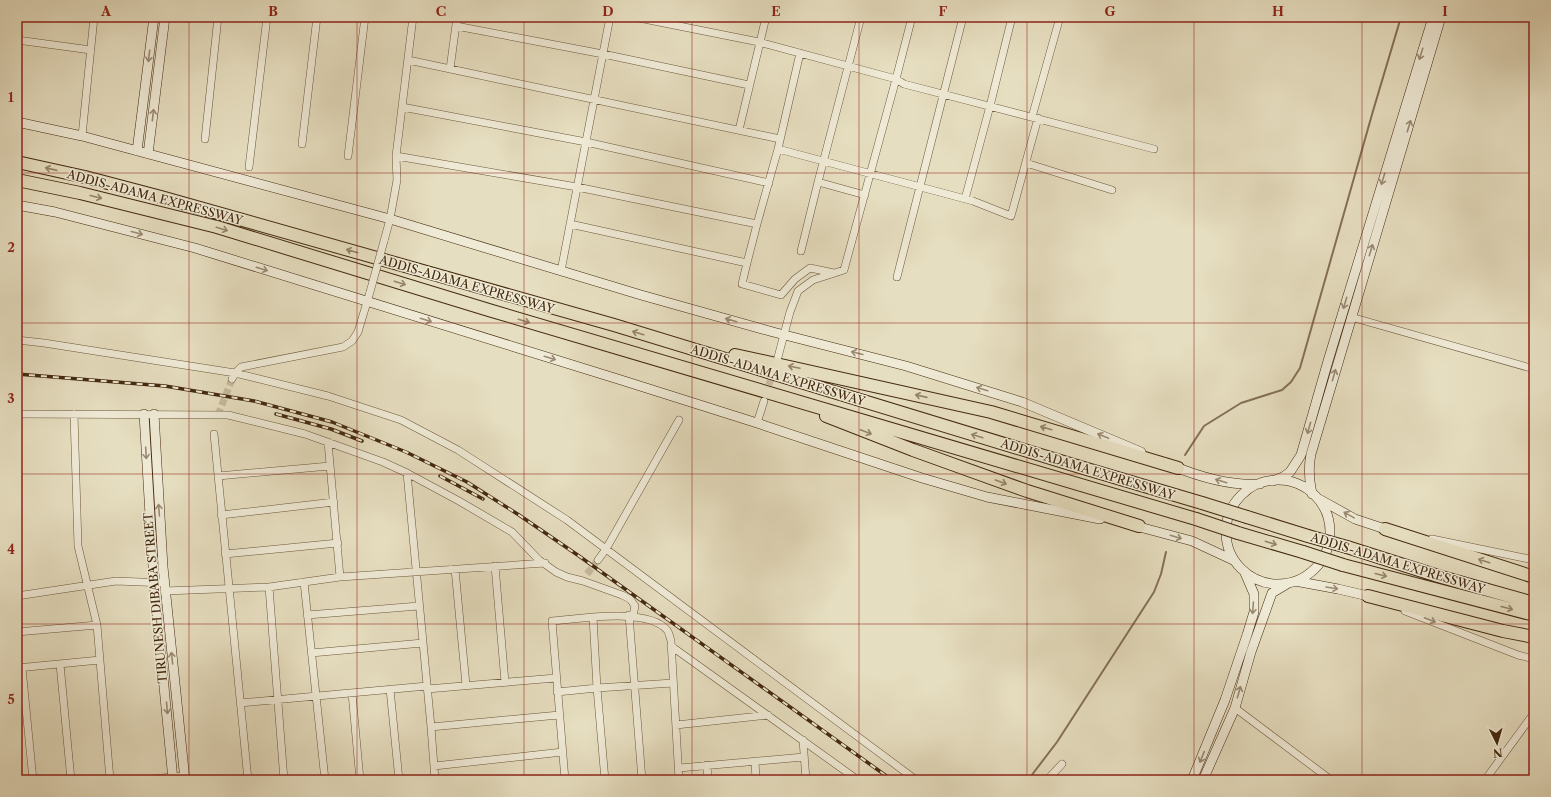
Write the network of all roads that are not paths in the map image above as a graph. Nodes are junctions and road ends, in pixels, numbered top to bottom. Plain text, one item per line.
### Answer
1 (94, 17) edge
2 (154, 17) edge
3 (165, 17) edge
4 (218, 17) edge
5 (267, 17) edge
6 (317, 17) edge
7 (365, 17) edge
8 (413, 17) edge
9 (457, 17) edge
10 (610, 17) edge
11 (634, 17) edge
12 (766, 17) edge
13 (861, 17) edge
14 (912, 17) edge
15 (963, 17) edge
16 (1012, 17) edge
17 (1060, 17) edge
18 (1432, 17) edge
19 (1442, 17) edge
20 (456, 26) junction
21 (17, 40) edge
22 (760, 42) junction
23 (91, 50) junction
24 (800, 52) junction
25 (603, 54) junction
26 (408, 60) junction
27 (848, 65) junction
28 (450, 69) junction
29 (896, 79) junction
30 (749, 85) junction
31 (944, 94) junction
32 (594, 100) junction
33 (990, 106) junction
34 (402, 107) junction
35 (1035, 118) junction
36 (17, 122) edge
37 (739, 130) junction
38 (82, 136) junction
39 (205, 138) dead end
40 (780, 139) junction
41 (586, 142) junction
42 (302, 144) dead end
43 (778, 149) junction
44 (1154, 149) dead end
45 (137, 151) junction
46 (148, 154) junction
47 (348, 156) dead end
48 (396, 156) junction
49 (823, 161) junction
50 (17, 162) edge
51 (1026, 163) junction
52 (250, 167) dead end
53 (871, 174) junction
54 (17, 180) edge
55 (818, 182) junction
56 (769, 183) junction
57 (577, 187) junction
58 (920, 187) junction
59 (1112, 190) dead end
60 (865, 195) junction
61 (965, 199) junction
62 (17, 206) edge
63 (390, 219) junction
64 (570, 224) junction
65 (757, 224) junction
66 (801, 251) dead end
67 (747, 263) junction
68 (561, 271) junction
69 (836, 273) junction
70 (897, 277) dead end
71 (368, 302) junction
72 (1352, 317) junction
73 (784, 335) junction
74 (659, 339) junction
75 (17, 340) edge
76 (778, 357) dead end
77 (1534, 369) edge
78 (233, 376) junction
79 (752, 387) junction
80 (764, 401) tunnel mouth
81 (17, 414) edge
82 (74, 414) junction
83 (149, 414) junction
84 (679, 420) dead end
85 (757, 422) junction
86 (214, 434) dead end
87 (328, 442) junction
88 (330, 466) junction
89 (1178, 468) junction
90 (407, 473) junction
91 (218, 476) junction
92 (1273, 481) junction
93 (1260, 484) junction
94 (1314, 495) junction
95 (334, 502) junction
96 (222, 515) junction
97 (1139, 526) junction
98 (1385, 529) junction
99 (338, 543) junction
100 (606, 549) junction
101 (225, 554) junction
102 (598, 560) tunnel mouth
103 (1534, 560) edge
104 (1234, 561) junction
105 (546, 563) junction
106 (495, 566) junction
107 (455, 569) junction
108 (415, 572) junction
109 (1244, 572) junction
110 (340, 577) junction
111 (1534, 578) edge
112 (304, 582) junction
113 (1292, 582) junction
114 (154, 583) junction
115 (87, 584) junction
116 (165, 587) junction
117 (269, 587) junction
118 (229, 589) junction
119 (17, 596) edge
120 (1368, 596) junction
121 (1534, 603) edge
122 (419, 606) junction
123 (307, 615) junction
124 (1534, 615) edge
125 (631, 616) junction
126 (593, 617) junction
127 (97, 625) junction
128 (17, 632) edge
129 (1534, 637) edge
130 (423, 643) junction
131 (671, 646) junction
132 (1247, 650) junction
133 (311, 653) junction
134 (1534, 659) edge
135 (100, 660) junction
136 (60, 664) junction
137 (20, 668) edge
138 (556, 678) junction
139 (505, 682) junction
140 (673, 683) junction
141 (466, 685) junction
142 (635, 686) junction
143 (427, 687) junction
144 (597, 688) junction
145 (390, 689) junction
146 (352, 692) junction
147 (557, 692) junction
148 (317, 696) junction
149 (278, 699) junction
150 (240, 703) junction
151 (1234, 708) junction
152 (1534, 713) edge
153 (559, 715) junction
154 (768, 715) junction
155 (676, 725) junction
156 (431, 727) junction
157 (1210, 737) junction
158 (803, 740) junction
159 (1220, 743) junction
160 (563, 752) junction
161 (804, 757) junction
162 (754, 761) junction
163 (1062, 764) dead end
164 (707, 765) junction
165 (434, 766) junction
166 (679, 768) junction
167 (173, 778) edge
168 (185, 778) edge
169 (33, 780) edge
170 (71, 780) edge
171 (110, 780) edge
172 (140, 780) edge
173 (248, 780) edge
174 (284, 780) edge
175 (325, 780) edge
176 (360, 780) edge
177 (399, 780) edge
178 (435, 780) edge
179 (565, 780) edge
180 (605, 780) edge
181 (642, 780) edge
182 (679, 780) edge
183 (708, 780) edge
184 (756, 780) edge
185 (806, 780) edge
186 (855, 780) edge
187 (916, 780) edge
188 (1047, 780) edge
189 (1192, 780) edge
190 (1203, 780) edge
191 (1331, 780) edge
192 (1485, 780) edge

1 - 23 street
2 -> 45 street
46 -> 3 street
4 - 39 street
5 - 52 street
6 - 42 street
7 - 47 street
8 - 26 street
9 - 20 street
10 - 25 street
11 - 22 street
12 - 22 street
13 - 27 street
14 - 29 street
15 - 31 street
16 - 33 street
17 - 35 street
18 -> 92 street
72 -> 19 street
20 - 25 street
20 - 28 street
21 - 23 street
22 - 24 street
22 - 30 street
23 - 38 street
24 - 27 street
24 - 40 street
25 - 30 street
25 - 32 street
26 - 28 street
26 - 34 street
27 - 29 street
27 - 49 street
28 - 32 street
29 - 31 street
29 - 53 street
30 - 37 street
31 - 33 street
31 - 58 street
32 - 37 street
32 - 41 street
33 - 35 street
33 - 61 street
34 - 41 street
34 - 48 street
35 - 44 street
35 - 51 street
36 - 38 street
37 - 40 street
38 - 45 street
40 - 43 street
41 - 56 street
41 - 57 street
43 - 49 street
43 - 56 street
45 - 46 street
46 - 63 street
48 - 57 street
48 - 63 street
49 - 53 street
49 - 55 street
74 -> 50 highway, ADDIS-ADAMA EXPRESSWAY
51 - 59 street
51 - 61 street
53 - 58 street
53 - 60 street
54 -> 79 highway, ADDIS-ADAMA EXPRESSWAY
55 - 60 street
55 - 66 street
56 - 65 street
57 - 64 street
57 - 65 street
58 - 61 street
58 - 70 street
60 - 69 street
62 -> 71 street
63 - 68 street
63 - 71 street, bridge
64 - 67 street
64 - 68 street
65 - 67 street
67 - 69 street
73 -> 68 street
69 - 73 street
71 - 78 street
71 -> 85 street
72 - 77 street
94 -> 72 street
73 - 76 street
89 -> 73 street
89 -> 74 highway
121 -> 74 highway, ADDIS-ADAMA EXPRESSWAY, bridge
75 - 78 street
78 - 100 street
79 -> 97 highway
79 -> 124 highway, ADDIS-ADAMA EXPRESSWAY, bridge
80 - 85 street
81 - 82 street
82 - 83 street
82 - 115 street
83 - 87 street
83 -> 114 street, TIRUNESH DIBABA STREET
116 -> 83 street, TIRUNESH DIBABA STREET
84 - 100 street
85 - 97 street
86 - 91 street
87 - 88 street
87 - 90 street
88 - 91 street
88 - 95 street
93 -> 89 street
90 - 105 street
90 - 108 street
91 - 96 street
92 - 93 street
92 - 94 street
93 - 104 street
98 -> 94 street
94 - 113 street
95 - 96 street
95 - 99 street
96 - 101 street
97 -> 104 street
98 - 103 street
111 -> 98 highway
99 - 101 street
99 - 110 street
100 - 102 street
100 - 187 street
101 - 118 street
104 - 109 street
105 - 106 street
105 - 125 street
106 - 107 street
106 - 139 street
107 - 108 street
107 - 141 street
108 - 110 street
108 - 122 street
109 - 113 street
109 -> 132 street
110 - 112 street
112 - 117 street
112 - 123 street
113 -> 120 street
113 - 132 street
114 - 115 street
114 - 116 street
114 -> 167 street, TIRUNESH DIBABA STREET
115 - 119 street
115 - 127 street
116 - 118 street
168 -> 116 street, TIRUNESH DIBABA STREET
117 - 118 street
117 - 149 street
118 - 150 street
120 - 129 highway
120 -> 134 street
122 - 123 street
122 - 130 street
123 - 133 street
125 - 126 street
125 - 131 street
125 - 142 street
126 - 138 street
126 - 144 street
127 - 128 street
127 - 135 street
130 - 133 street
130 - 143 street
131 - 140 street
131 - 154 street
151 -> 132 street
132 - 157 street
133 - 148 street
135 - 136 street
135 - 171 street
136 - 137 street
136 - 170 street
137 - 169 street
138 - 139 street
138 - 147 street
139 - 141 street
140 - 142 street
140 - 155 street
141 - 143 street
142 - 144 street
142 - 181 street
143 - 145 street
143 - 156 street
144 - 147 street
144 - 180 street
145 - 146 street
145 - 177 street
146 - 148 street
146 - 176 street
147 - 153 street
148 - 149 street
148 - 175 street
149 - 150 street
149 - 174 street
150 - 173 street
151 - 159 street
151 - 191 street
152 - 192 street
153 - 156 street
153 - 160 street
154 - 155 street
154 - 158 street
155 - 166 street
156 - 165 street
157 - 159 street
157 -> 189 street
158 - 161 street
158 - 186 street
159 - 190 street
160 - 165 street
160 - 179 street
161 - 162 street
161 - 185 street
162 - 164 street
162 - 184 street
163 - 188 street
164 - 166 street
164 - 183 street
165 - 178 street
166 - 182 street
167 - 168 street
167 - 172 street

